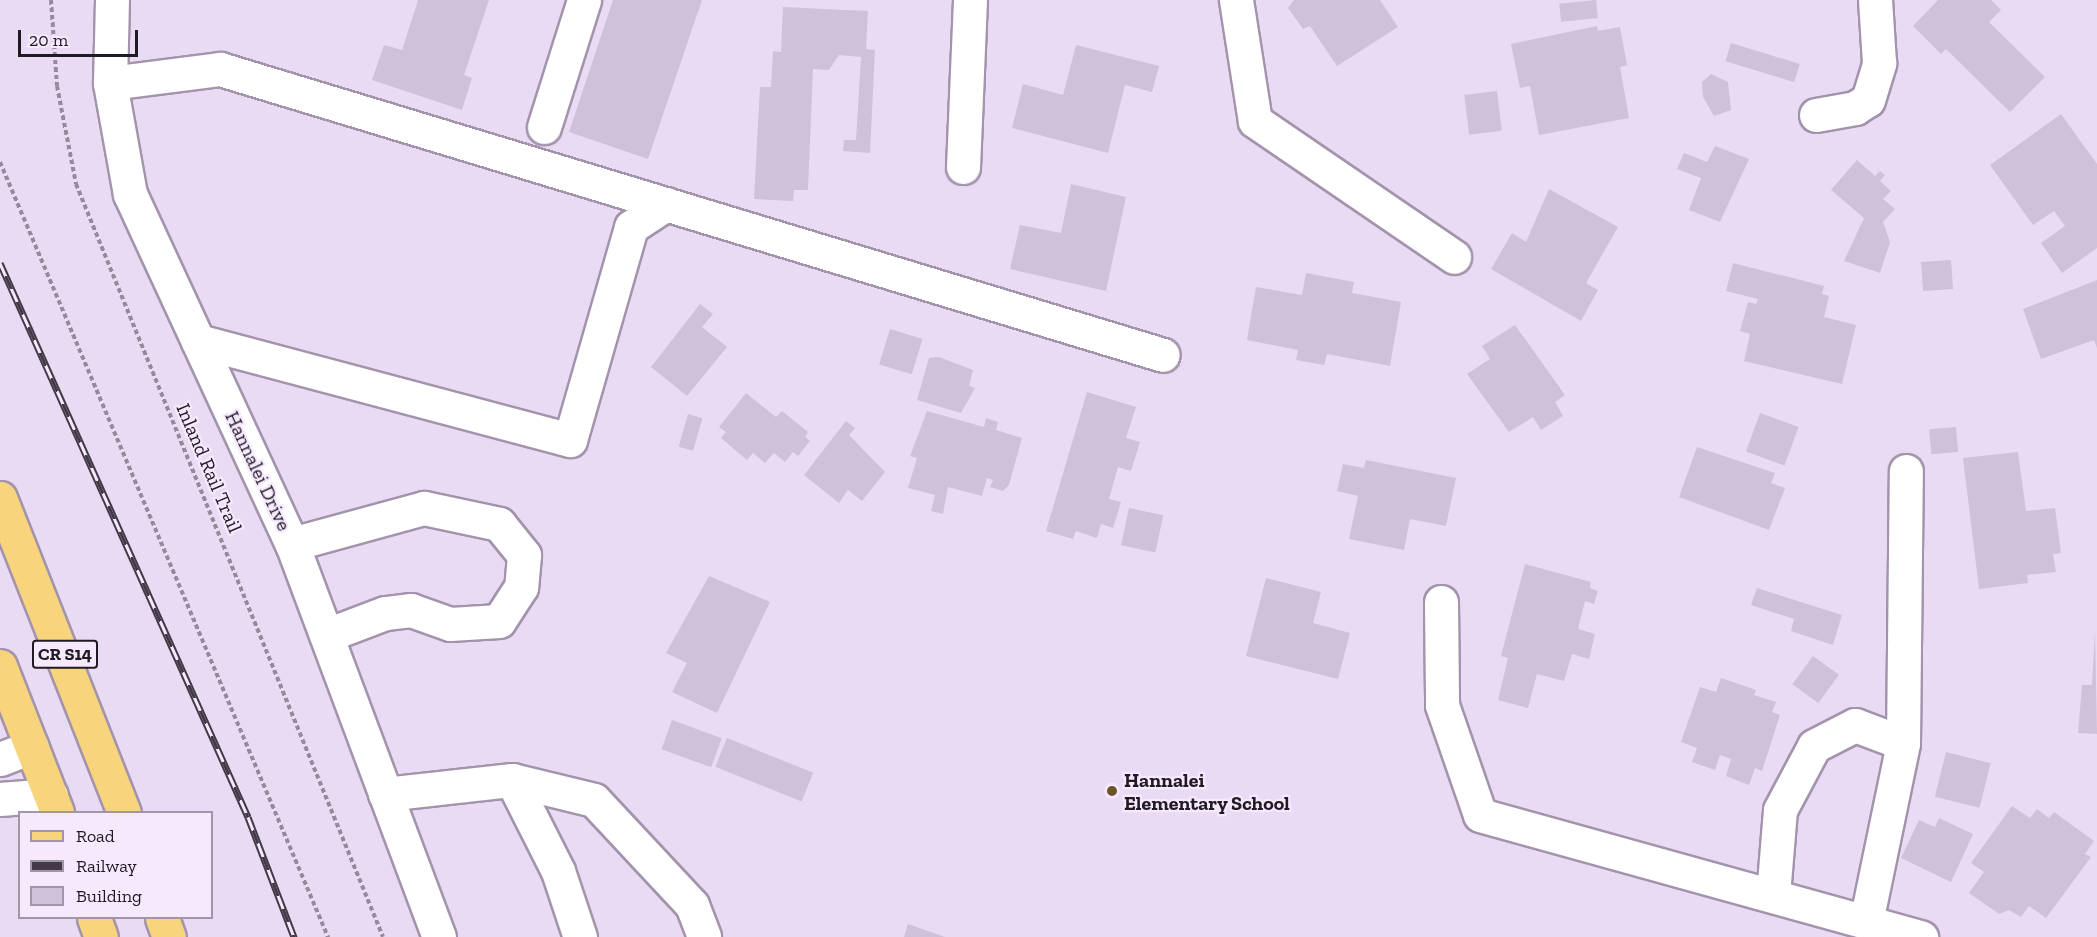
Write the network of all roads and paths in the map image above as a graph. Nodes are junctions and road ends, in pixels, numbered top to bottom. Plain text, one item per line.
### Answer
1 (51, 0) edge
2 (112, 0) edge
3 (584, 0) edge
4 (970, 0) edge
5 (1236, 0) edge
6 (1875, 0) edge
7 (110, 83) junction
8 (1816, 115) dead end
9 (544, 127) dead end
10 (0, 162) edge
11 (963, 167) dead end
12 (666, 204) junction
13 (1454, 257) dead end
14 (198, 340) junction
15 (1163, 355) dead end
16 (1906, 471) dead end
17 (0, 498) edge
18 (292, 544) junction
19 (1441, 602) dead end
20 (327, 635) junction
21 (0, 666) edge
22 (1903, 743) junction
23 (32, 747) junction
24 (0, 759) edge
25 (512, 780) junction
26 (385, 794) junction
27 (0, 799) edge
28 (54, 804) edge
29 (123, 811) edge
30 (1773, 895) junction
31 (94, 919) edge
32 (162, 919) edge
33 (1866, 922) junction
34 (102, 937) edge
35 (169, 937) edge
36 (328, 937) edge
37 (383, 937) edge
38 (439, 937) edge
39 (580, 937) edge
40 (704, 937) edge
41 (1921, 937) edge

1 - 37 path, Inland Rail Trail
2 - 7 street, Hannalei Drive
3 - 9 street
4 - 11 street
5 - 13 street
6 - 8 street
7 - 12 street
7 - 14 street, Hannalei Drive
10 - 36 path
12 - 14 street
12 - 15 street
14 - 18 street, Hannalei Drive
16 - 22 street
17 - 29 main road, CR S14
18 - 20 street, Hannalei Drive
18 - 20 street
19 - 30 street
20 - 26 street, Hannalei Drive
21 - 23 main road, CR S14
22 - 30 street
22 - 33 street
23 - 24 street
23 - 28 main road, CR S14
25 - 26 street
25 - 39 street
25 - 40 street
26 - 38 street, Hannalei Drive
27 - 28 street
30 - 33 street
31 - 34 main road
32 - 35 main road
33 - 41 street

